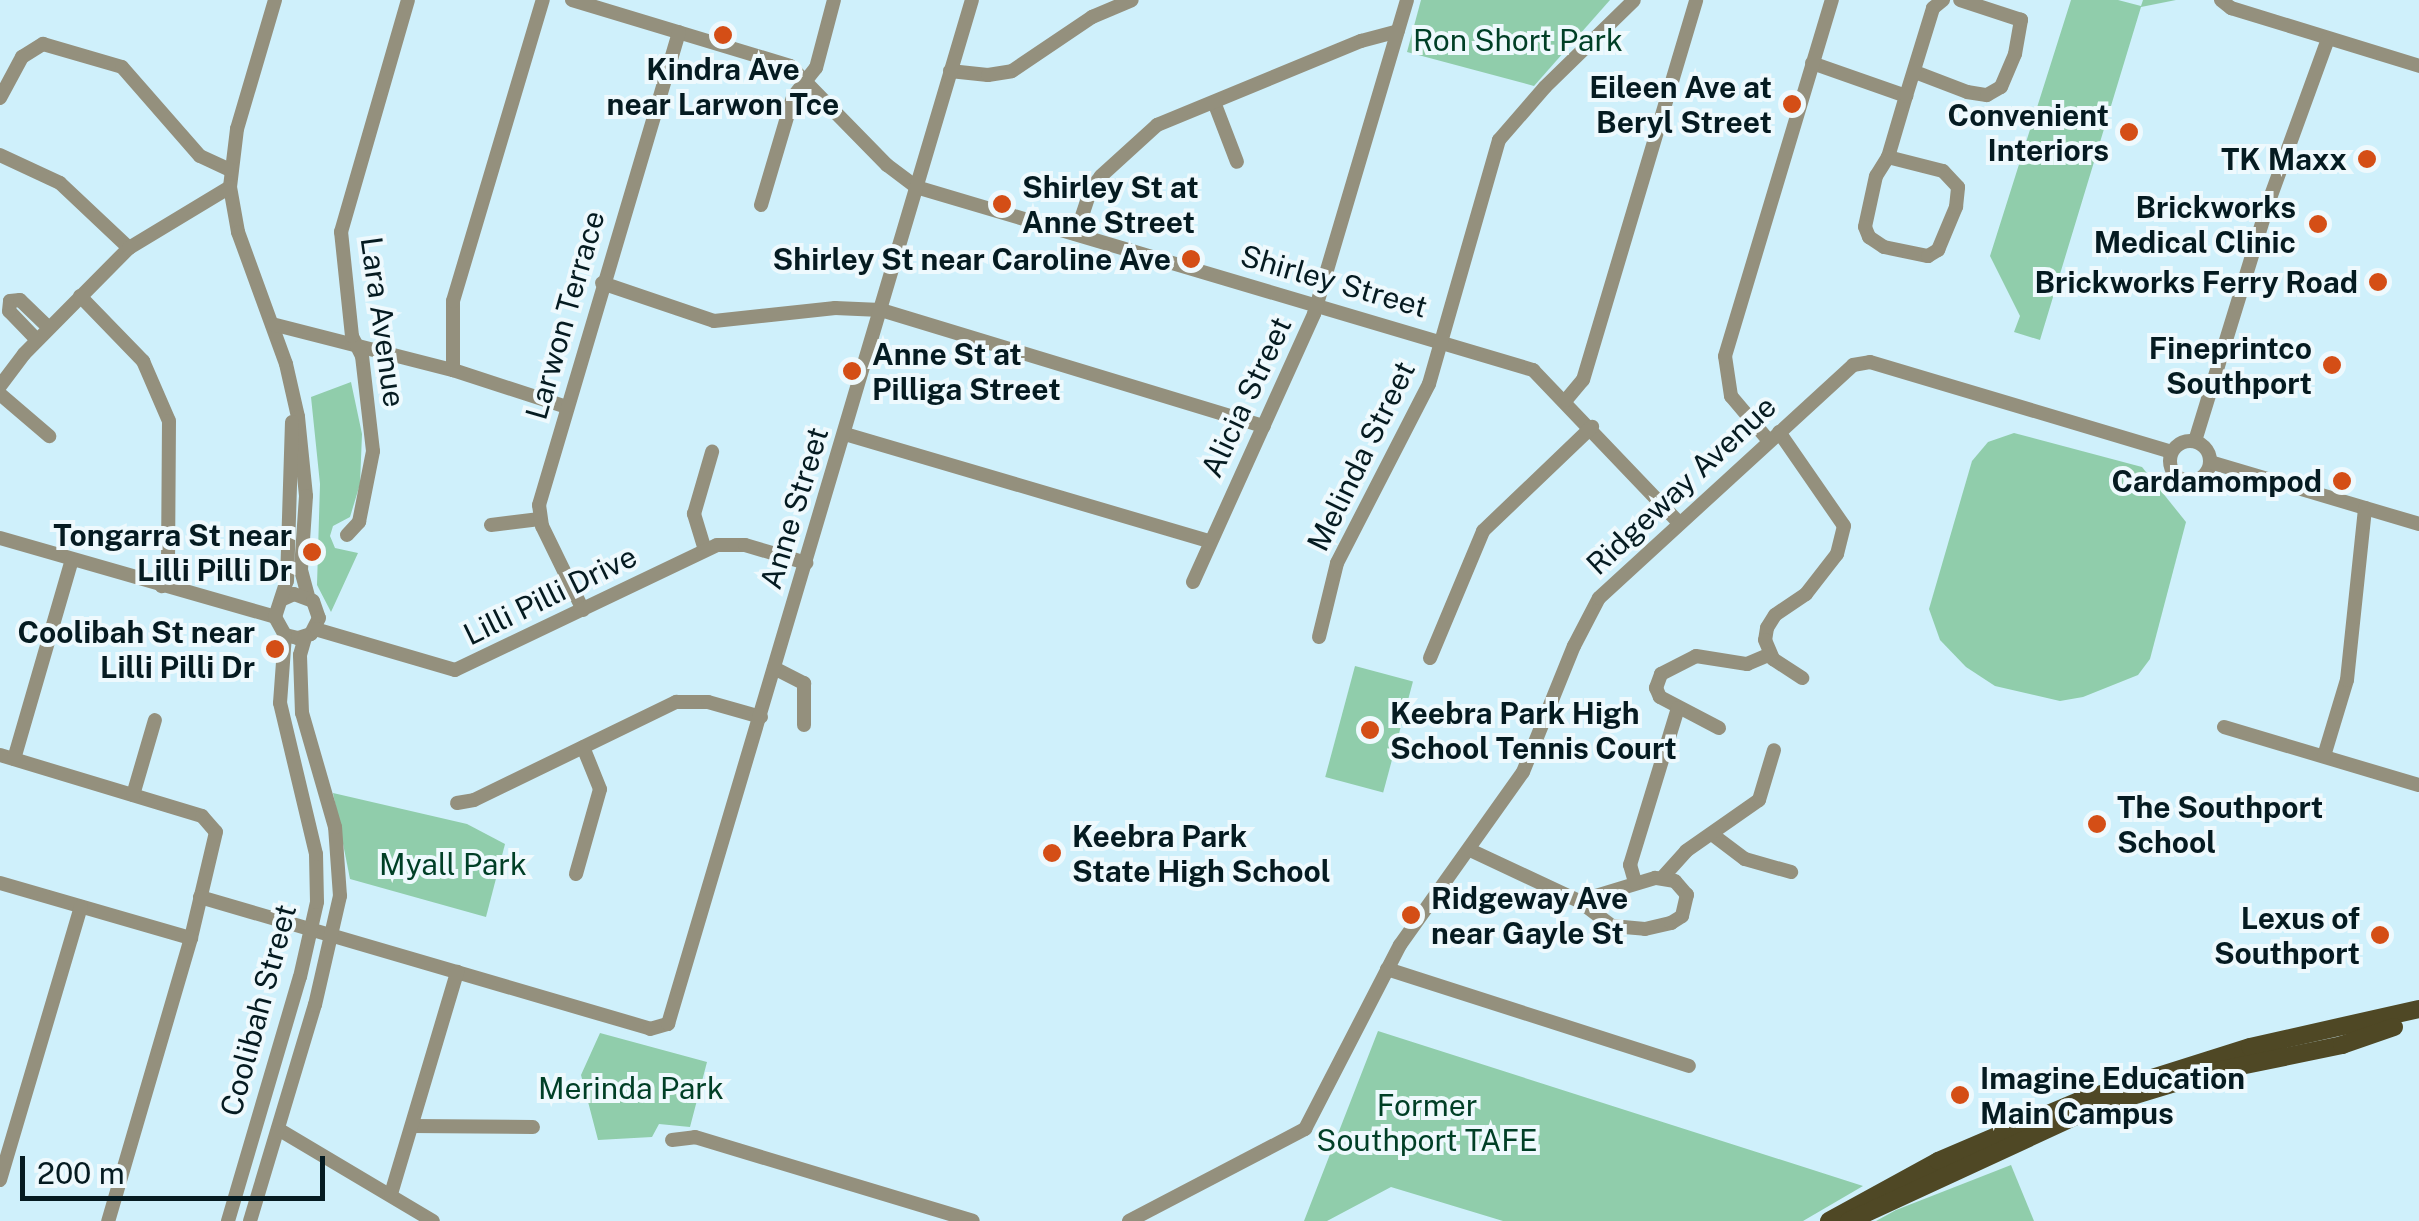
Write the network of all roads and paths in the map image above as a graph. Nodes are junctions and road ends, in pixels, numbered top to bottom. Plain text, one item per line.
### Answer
1 (275, 0) edge
2 (408, 0) edge
3 (543, 0) edge
4 (572, 0) edge
5 (834, 0) edge
6 (972, 0) edge
7 (1132, 0) edge
8 (1407, 0) edge
9 (1634, 0) edge
10 (1696, 0) edge
11 (1832, 0) edge
12 (1942, 0) edge
13 (1960, 0) edge
14 (2221, 0) edge
15 (1398, 31) junction
16 (678, 32) junction
17 (2328, 39) junction
18 (1812, 63) junction
19 (2419, 66) edge
20 (950, 70) junction
21 (1915, 72) junction
22 (806, 80) junction
23 (1906, 96) junction
24 (0, 98) edge
25 (1214, 102) junction
26 (0, 154) edge
27 (1888, 158) junction
28 (1237, 162) dead end
29 (230, 170) junction
30 (230, 187) junction
31 (916, 187) junction
32 (761, 205) dead end
33 (1076, 234) junction
34 (129, 248) junction
35 (602, 283) junction
36 (80, 296) junction
37 (1317, 305) junction
38 (881, 310) junction
39 (272, 324) junction
40 (49, 328) junction
41 (37, 340) junction
42 (1443, 342) junction
43 (358, 348) junction
44 (453, 370) junction
45 (0, 386) edge
46 (0, 394) edge
47 (1566, 400) junction
48 (294, 406) junction
49 (567, 407) junction
50 (1264, 426) junction
51 (1592, 428) junction
52 (844, 434) junction
53 (49, 436) dead end
54 (1774, 437) junction
55 (2195, 441) junction
56 (712, 452) dead end
57 (2172, 452) junction
58 (2210, 462) junction
59 (2365, 508) junction
60 (540, 519) junction
61 (1680, 524) junction
62 (2419, 524) edge
63 (490, 526) dead end
64 (347, 535) dead end
65 (0, 538) edge
66 (1210, 541) junction
67 (705, 550) junction
68 (72, 560) junction
69 (806, 563) junction
70 (1192, 582) dead end
71 (162, 586) junction
72 (308, 597) junction
73 (282, 600) junction
74 (582, 610) junction
75 (275, 618) junction
76 (310, 633) junction
77 (285, 635) junction
78 (1318, 636) dead end
79 (1770, 654) junction
80 (1430, 658) dead end
81 (774, 668) junction
82 (1802, 678) dead end
83 (1678, 708) junction
84 (761, 717) junction
85 (154, 720) dead end
86 (804, 725) dead end
87 (2224, 726) dead end
88 (1719, 728) dead end
89 (583, 747) junction
90 (1774, 750) dead end
91 (2324, 756) junction
92 (7, 757) edge
93 (2419, 784) edge
94 (133, 795) junction
95 (457, 803) dead end
96 (1713, 835) junction
97 (1470, 850) junction
98 (1791, 872) dead end
99 (576, 874) dead end
100 (1662, 878) junction
101 (0, 882) edge
102 (1636, 882) junction
103 (200, 897) junction
104 (1579, 901) junction
105 (81, 908) junction
106 (312, 930) junction
107 (334, 936) junction
108 (191, 938) junction
109 (1387, 969) junction
110 (457, 972) junction
111 (2419, 1009) edge
112 (2419, 1020) edge
113 (1689, 1066) dead end
114 (0, 1110) edge
115 (19, 1116) junction
116 (412, 1126) junction
117 (533, 1128) dead end
118 (278, 1129) junction
119 (672, 1140) dead end
120 (0, 1180) edge
121 (391, 1194) junction
122 (108, 1221) edge
123 (228, 1221) edge
124 (250, 1221) edge
125 (433, 1221) edge
126 (973, 1221) edge
127 (1130, 1221) edge
128 (1830, 1221) edge
129 (1850, 1221) edge

1 - 29 street
2 - 43 street, Lara Avenue
3 - 44 street
4 - 16 street
5 - 22 street
6 - 20 street, Anne Street
7 - 20 street
8 - 15 street, Alicia Street
9 - 42 street, Melinda Street
10 - 47 street
11 - 18 street
12 - 21 street
13 - 21 street
14 - 17 street
15 - 25 street
15 - 37 street, Alicia Street
16 - 22 street
16 - 35 street, Larwon Terrace
17 - 19 street
17 - 55 street
18 - 23 street
18 - 54 street
20 - 31 street, Anne Street
21 - 23 street
22 - 31 street
22 - 32 street
23 - 27 street
24 - 29 street
25 - 28 street
25 - 33 street
26 - 34 street
27 - 27 street
29 - 30 street
30 - 34 street
30 - 39 street
31 - 33 street, Shirley Street
31 - 38 street, Anne Street
33 - 37 street, Shirley Street
34 - 36 street
35 - 38 street
35 - 49 street, Larwon Terrace
36 - 40 street
36 - 71 street
37 - 42 street, Shirley Street
37 - 50 street, Alicia Street
38 - 50 street
38 - 52 street, Anne Street
39 - 43 street
39 - 48 street
40 - 41 street
40 - 41 street
41 - 45 street
42 - 47 street, Shirley Street
42 - 78 street, Melinda Street
43 - 44 street
43 - 64 street, Lara Avenue
44 - 49 street
46 - 53 street
47 - 51 street, Shirley Street
48 - 72 street
48 - 73 street
49 - 60 street, Larwon Terrace
50 - 66 street, Alicia Street
51 - 61 street, Shirley Street
51 - 80 street
52 - 66 street
52 - 69 street, Anne Street
54 - 57 street, Ridgeway Avenue
54 - 61 street, Ridgeway Avenue
54 - 79 street
55 - 57 street
55 - 58 street
56 - 67 street
57 - 58 street
58 - 59 street
59 - 62 street
59 - 91 street
60 - 63 street
60 - 74 street
61 - 97 street, Ridgeway Avenue
65 - 68 street
66 - 70 street, Alicia Street
67 - 69 street, Lilli Pilli Drive
67 - 74 street, Lilli Pilli Drive
68 - 71 street
68 - 92 street
69 - 81 street, Anne Street
71 - 75 street
72 - 73 street
72 - 76 street
73 - 75 street
74 - 76 street, Lilli Pilli Drive
75 - 77 street
76 - 77 street
76 - 107 street, Coolibah Street
77 - 106 street, Coolibah Street
79 - 82 street
79 - 83 street
81 - 84 street, Anne Street
81 - 86 street
83 - 88 street
83 - 102 street
84 - 89 street
84 - 110 street, Anne Street
85 - 94 street
87 - 91 street
89 - 95 street
89 - 99 street
90 - 96 street
91 - 93 street
92 - 94 street
94 - 103 street
96 - 98 street
96 - 100 street
97 - 104 street
97 - 109 street, Ridgeway Avenue
100 - 102 street
100 - 104 street
101 - 105 street
102 - 104 street
103 - 106 street
103 - 108 street
105 - 108 street
105 - 115 street
106 - 107 street
106 - 123 street, Coolibah Street
107 - 110 street
107 - 118 street, Coolibah Street
108 - 122 street
109 - 113 street
109 - 127 street, Ridgeway Avenue
110 - 116 street
111 - 128 main road
112 - 129 main road
114 - 115 street
115 - 120 street
116 - 117 street
116 - 121 street
118 - 121 street
118 - 124 street, Coolibah Street
119 - 126 street
121 - 125 street

